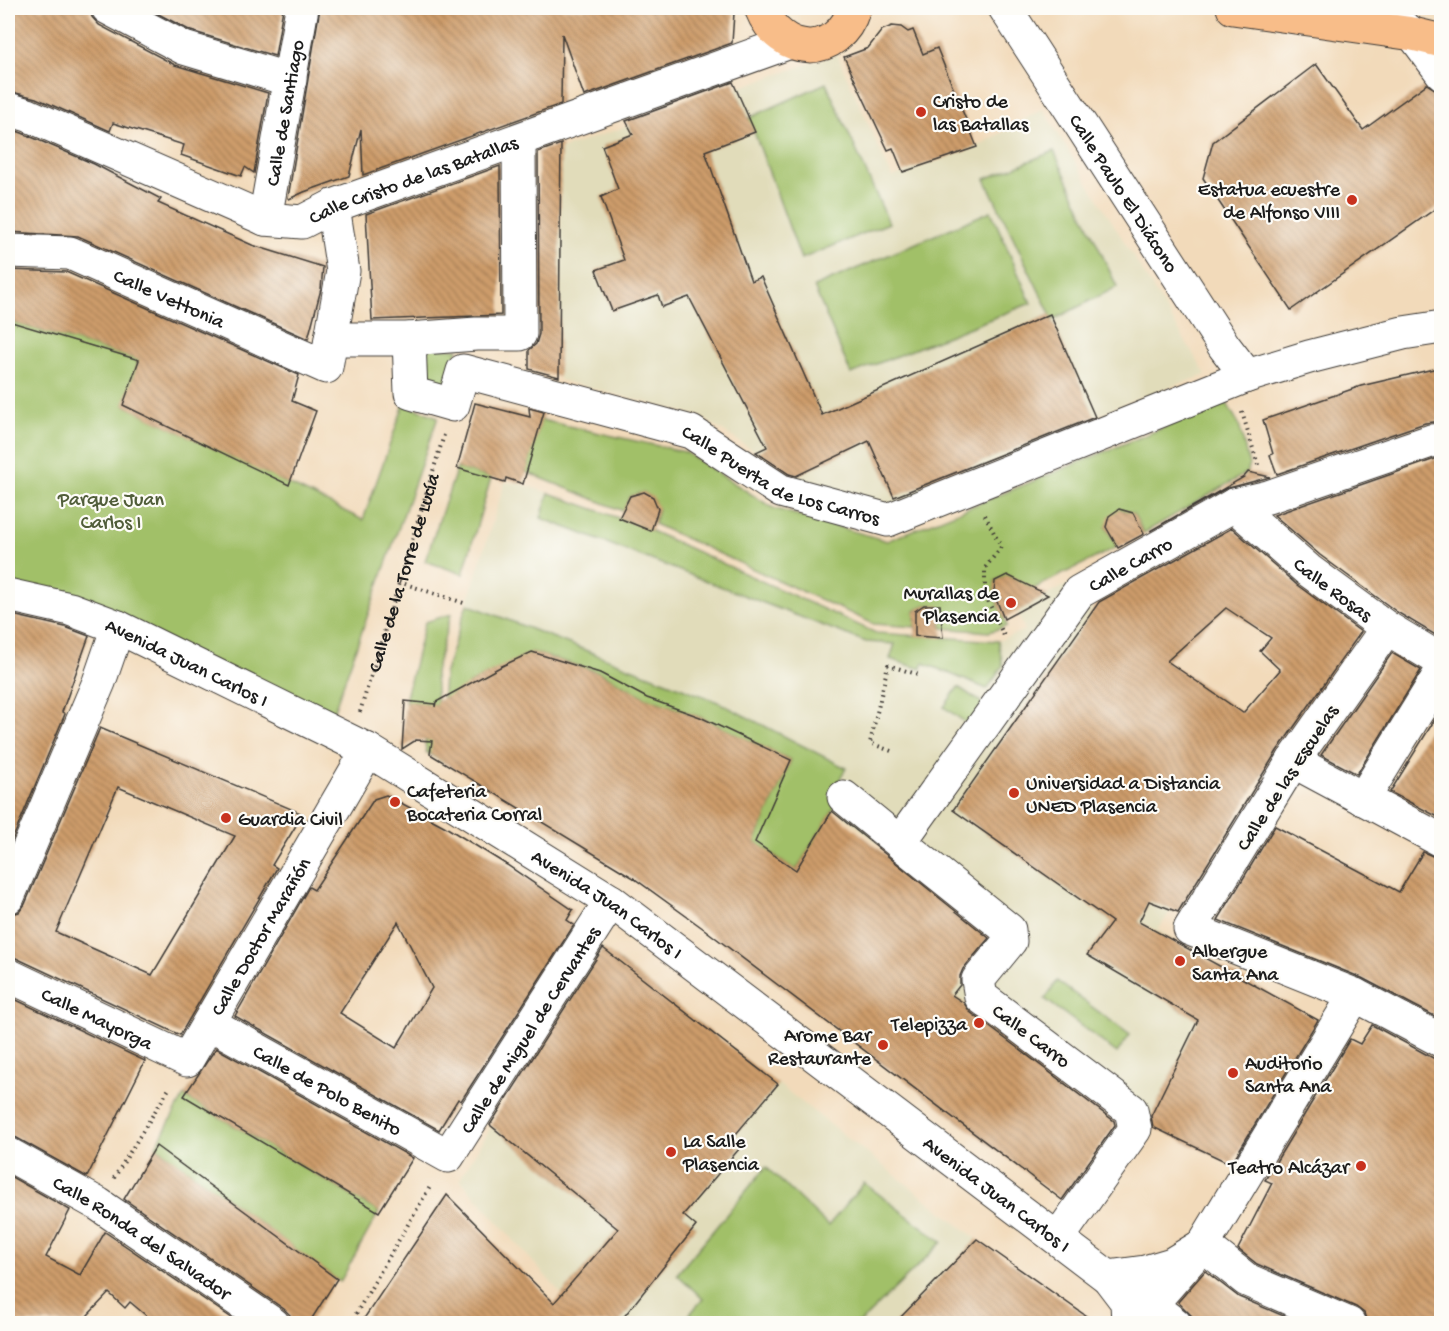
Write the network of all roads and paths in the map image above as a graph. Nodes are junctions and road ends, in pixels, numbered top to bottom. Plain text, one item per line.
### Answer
1 (108, 8) edge
2 (302, 8) edge
3 (761, 8) edge
4 (854, 8) edge
5 (1005, 8) edge
6 (1233, 8) edge
7 (1375, 8) edge
8 (1427, 38) edge
9 (790, 42) junction
10 (1442, 73) edge
11 (290, 80) junction
12 (8, 109) edge
13 (519, 141) junction
14 (333, 206) junction
15 (266, 219) junction
16 (8, 251) edge
17 (1442, 304) edge
18 (1442, 327) edge
19 (1403, 333) junction
20 (409, 339) junction
21 (328, 353) junction
22 (1240, 379) junction
23 (453, 405) junction
24 (1442, 440) edge
25 (970, 488) junction
26 (1268, 497) junction
27 (1234, 505) junction
28 (399, 582) junction
29 (8, 595) edge
30 (467, 604) dead end
31 (118, 627) junction
32 (1387, 628) junction
33 (1442, 661) edge
34 (1442, 671) edge
35 (1021, 674) junction
36 (919, 675) dead end
37 (360, 745) junction
38 (891, 751) dead end
39 (1293, 761) junction
40 (844, 796) dead end
41 (1364, 799) junction
42 (1442, 841) edge
43 (904, 846) junction
44 (8, 897) edge
45 (611, 901) junction
46 (8, 975) edge
47 (1355, 995) junction
48 (209, 1023) junction
49 (1442, 1041) edge
50 (187, 1059) junction
51 (8, 1154) edge
52 (448, 1156) junction
53 (98, 1204) junction
54 (1058, 1238) junction
55 (1203, 1245) junction
56 (1108, 1277) junction
57 (1147, 1319) edge
58 (273, 1323) edge
59 (350, 1323) edge
60 (1349, 1323) edge

1 - 11 street
2 - 11 street, Calle de Santiago
3 - 9 main road
4 - 9 main road
5 - 22 street, Calle Paulo El Diácono
6 - 8 main road
7 - 8 street
8 - 10 street
9 - 13 street, Calle Cristo de las Batallas
11 - 15 street, Calle de Santiago
12 - 15 street, Calle Cristo de las Batallas
13 - 14 street, Calle Cristo de las Batallas
13 - 20 street
14 - 15 street, Calle Cristo de las Batallas
14 - 21 street
16 - 21 street, Calle Vettonia
17 - 19 street
18 - 19 street, Calle Puerta de Los Carros
19 - 22 street, Calle Puerta de Los Carros
20 - 21 street
20 - 23 street
22 - 25 street, Calle Puerta de Los Carros
22 - 26 path
23 - 25 street, Calle Puerta de Los Carros
23 - 28 path, Calle de la Torre de Lucía
24 - 26 street, Calle Carro
25 - 35 path
26 - 27 street, Calle Carro
27 - 32 street, Calle Rosas
27 - 35 street, Calle Carro
28 - 30 path
28 - 37 path, Calle de la Torre de Lucía
29 - 31 street, Avenida Juan Carlos I
31 - 37 street, Avenida Juan Carlos I
31 - 44 street
32 - 33 street, Calle Rosas
32 - 39 street, Calle de las Escuelas
34 - 41 street
35 - 43 street, Calle Carro
36 - 38 path
37 - 45 street, Avenida Juan Carlos I
37 - 48 street, Calle Doctor Marañón
39 - 41 street
39 - 47 street, Calle de las Escuelas
40 - 43 street, Calle Carro
41 - 42 street
43 - 54 street, Calle Carro
45 - 52 street, Calle de Miguel de Cervantes
45 - 54 street, Avenida Juan Carlos I
46 - 50 street, Calle Mayorga
47 - 49 street
47 - 55 street
48 - 50 street, Calle Doctor Marañón
48 - 52 street, Calle de Polo Benito
50 - 53 path
51 - 53 street, Calle Ronda del Salvador
52 - 59 path
53 - 58 street, Calle Ronda del Salvador
54 - 56 street, Avenida Juan Carlos I
55 - 56 street
55 - 57 street
55 - 60 street
56 - 57 street, Avenida Juan Carlos I

